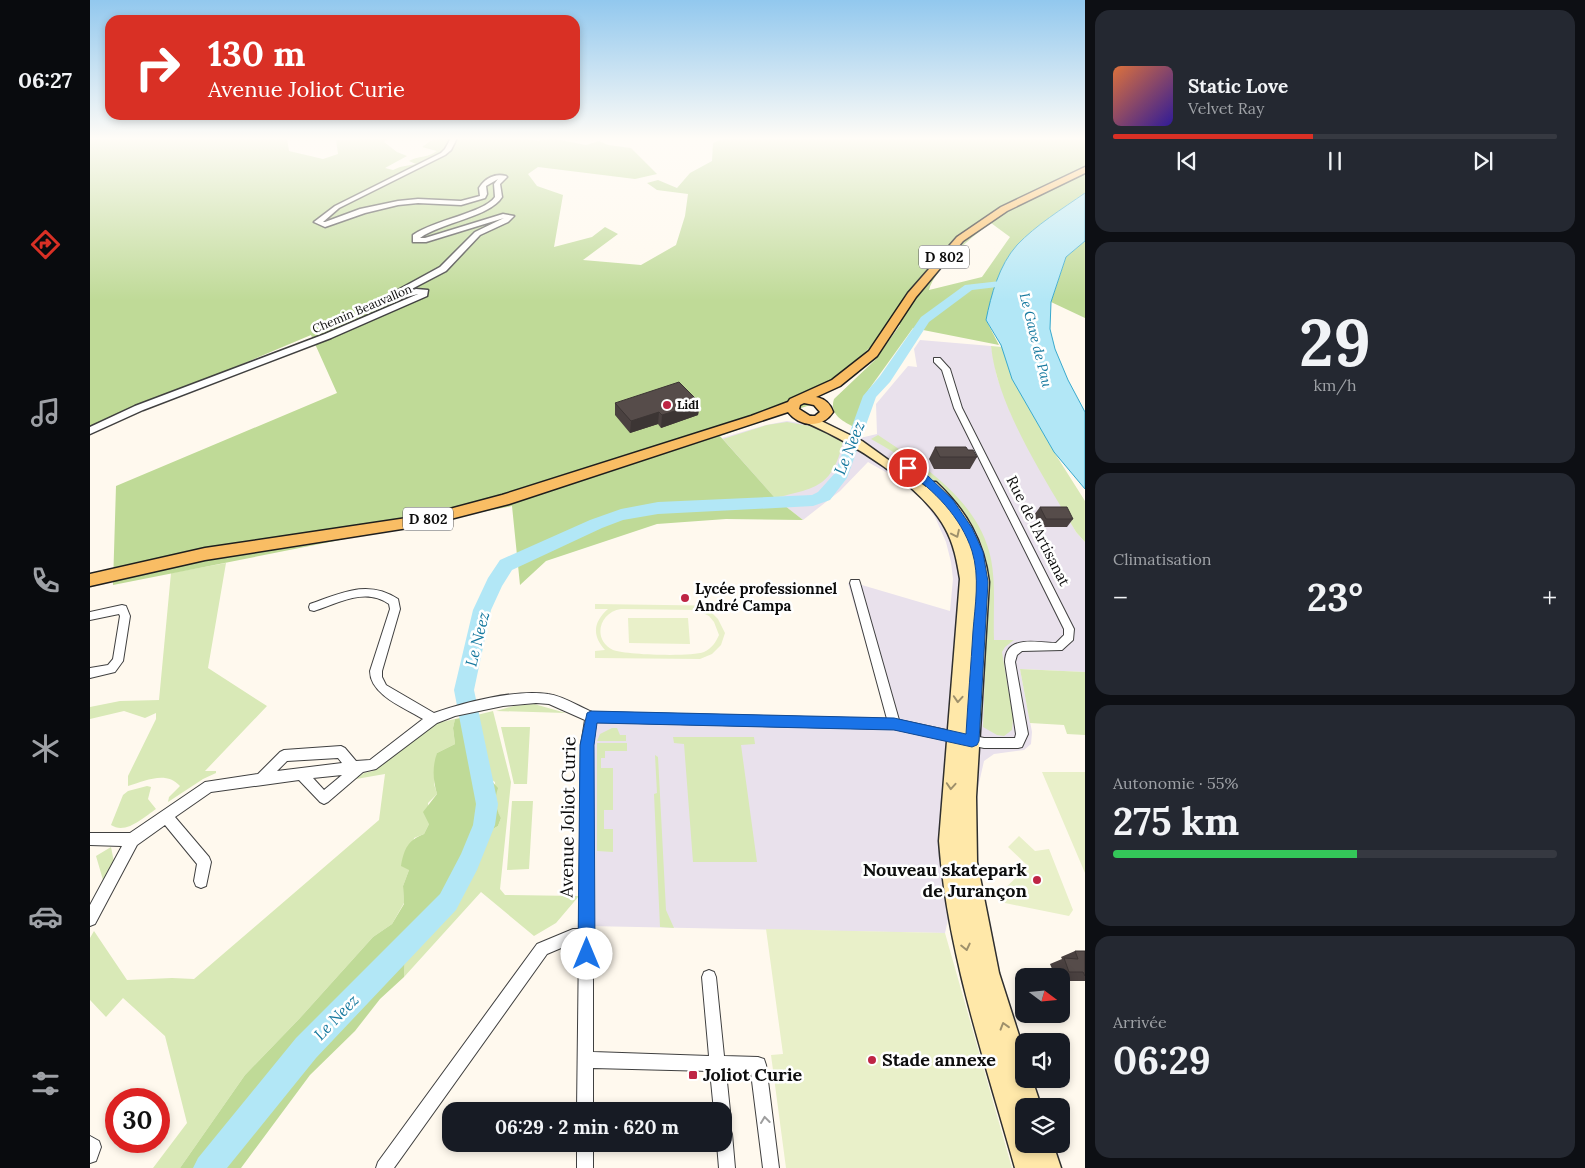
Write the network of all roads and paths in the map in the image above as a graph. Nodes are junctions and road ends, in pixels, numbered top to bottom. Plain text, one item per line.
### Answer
1 (366, 193) edge
2 (484, 193) edge
3 (499, 193) edge
4 (1038, 193) edge
5 (937, 360) dead end
6 (836, 383) junction
7 (805, 399) junction
8 (793, 405) junction
9 (826, 409) junction
10 (807, 419) junction
11 (756, 420) junction
12 (90, 430) edge
13 (845, 431) junction
14 (90, 580) edge
15 (854, 583) dead end
16 (314, 606) dead end
17 (90, 616) edge
18 (90, 674) edge
19 (591, 717) junction
20 (433, 719) junction
21 (894, 724) junction
22 (964, 739) junction
23 (357, 767) junction
24 (301, 774) junction
25 (260, 780) junction
26 (166, 816) junction
27 (90, 839) edge
28 (132, 840) junction
29 (202, 881) dead end
30 (90, 920) edge
31 (587, 936) junction
32 (709, 977) dead end
33 (586, 1060) junction
34 (718, 1064) junction
35 (1027, 1098) edge
36 (585, 1102) edge
37 (721, 1102) edge
38 (90, 1144) edge
39 (585, 1152) edge
40 (726, 1152) edge
41 (1044, 1153) edge
42 (90, 1155) edge
43 (387, 1166) edge
44 (585, 1168) edge
45 (727, 1168) edge
46 (771, 1168) edge
47 (1028, 1168) edge
48 (1048, 1168) edge

1 - 2 street, Chemin Beauvallon
3 - 12 street, Chemin Beauvallon
4 - 6 main road, D 802
5 - 22 street, Rue de l'Artisanat
6 - 7 main road, D 802
6 - 9 main road, D 802
7 - 8 main road
7 - 9 main road
8 - 10 main road
8 - 11 main road, D 802
9 - 10 main road
9 - 13 main road
10 - 11 main road, D 802
10 - 13 main road
11 - 14 main road, D 802
13 - 22 main road
15 - 21 street
16 - 20 street
17 - 18 street
19 - 20 street
19 - 21 street, Avenue Joliot Curie
19 - 31 street, Avenue Joliot Curie
20 - 23 street
21 - 22 street, Avenue Joliot Curie
35 -> 22 main road
22 -> 47 main road
23 - 24 street
23 - 24 street
23 - 25 street
24 - 25 street
25 - 26 street
26 - 28 street
26 - 29 street
27 - 28 street
28 - 30 street
31 - 33 street, Avenue Joliot Curie
31 - 43 street
32 - 34 street
33 - 34 street
33 - 36 street, Avenue Joliot Curie
34 - 37 street
46 -> 34 street
38 - 42 street
39 - 44 street
40 - 45 street
41 - 48 main road

